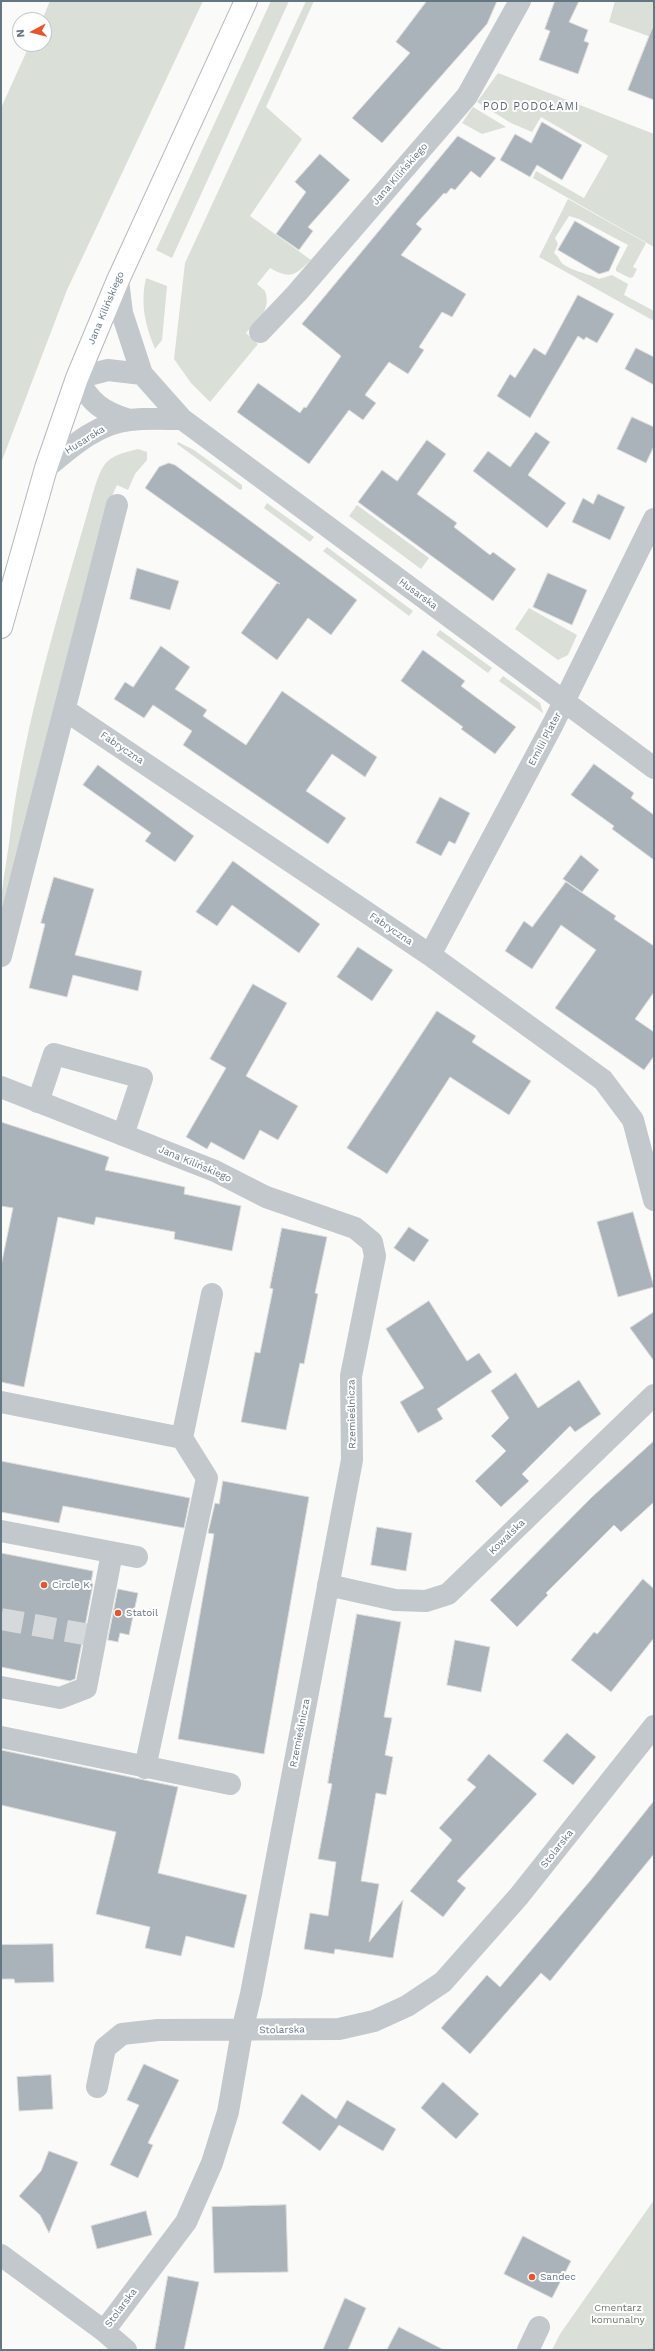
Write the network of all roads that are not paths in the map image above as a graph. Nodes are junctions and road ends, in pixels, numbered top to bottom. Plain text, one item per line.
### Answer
1 (246, 1) edge
2 (520, 1) edge
3 (118, 280) junction
4 (260, 332) dead end
5 (142, 374) junction
6 (77, 378) junction
7 (182, 419) junction
8 (129, 420) junction
9 (46, 468) junction
10 (117, 505) dead end
11 (654, 519) edge
12 (1, 627) edge
13 (564, 702) junction
14 (65, 710) junction
15 (654, 768) edge
16 (430, 955) junction
17 (1, 956) edge
18 (1, 1087) edge
19 (38, 1102) junction
20 (123, 1135) junction
21 (654, 1200) edge
22 (375, 1256) joint
23 (212, 1294) dead end
24 (654, 1395) edge
25 (1, 1402) edge
26 (182, 1438) junction
27 (1, 1531) edge
28 (112, 1553) junction
29 (137, 1557) dead end
30 (328, 1585) junction
31 (1, 1687) edge
32 (654, 1726) edge
33 (1, 1737) edge
34 (145, 1768) junction
35 (230, 1784) dead end
36 (242, 2031) junction
37 (97, 2087) dead end
38 (1, 2255) edge
39 (539, 2327) dead end
40 (104, 2331) junction
41 (126, 2350) edge
42 (528, 2350) edge

1 - 3 main road, Jana Kilińskiego
2 - 4 street, Jana Kilińskiego
3 - 5 street, Husarska
3 - 6 main road, Jana Kilińskiego
5 - 6 street
5 - 7 street, Husarska
6 - 8 street, Husarska
6 - 9 main road, Jana Kilińskiego
7 - 8 street, Husarska
7 - 13 street, Husarska
8 - 9 street, Husarska
9 - 12 main road, Jana Kilińskiego
10 - 14 street
11 - 13 street, Emilii Plater
13 - 15 street, Husarska
13 - 16 street, Emilii Plater
14 - 16 street, Fabryczna
14 - 17 street
16 - 21 street, Fabryczna
18 - 19 street, Jana Kilińskiego
19 - 20 street, Jana Kilińskiego
19 - 20 street
20 - 22 street, Jana Kilińskiego
22 - 30 street, Rzemieślnicza
23 - 26 street
24 - 30 street, Kowalska
25 - 26 street
26 - 34 street
27 - 28 street
28 - 29 street
28 - 31 street
30 - 36 street, Rzemieślnicza
32 - 36 street, Stolarska
33 - 34 street
34 - 35 street
36 - 37 street
36 - 40 street, Stolarska
38 - 40 street, Stolarska
39 - 42 street
40 - 41 street

